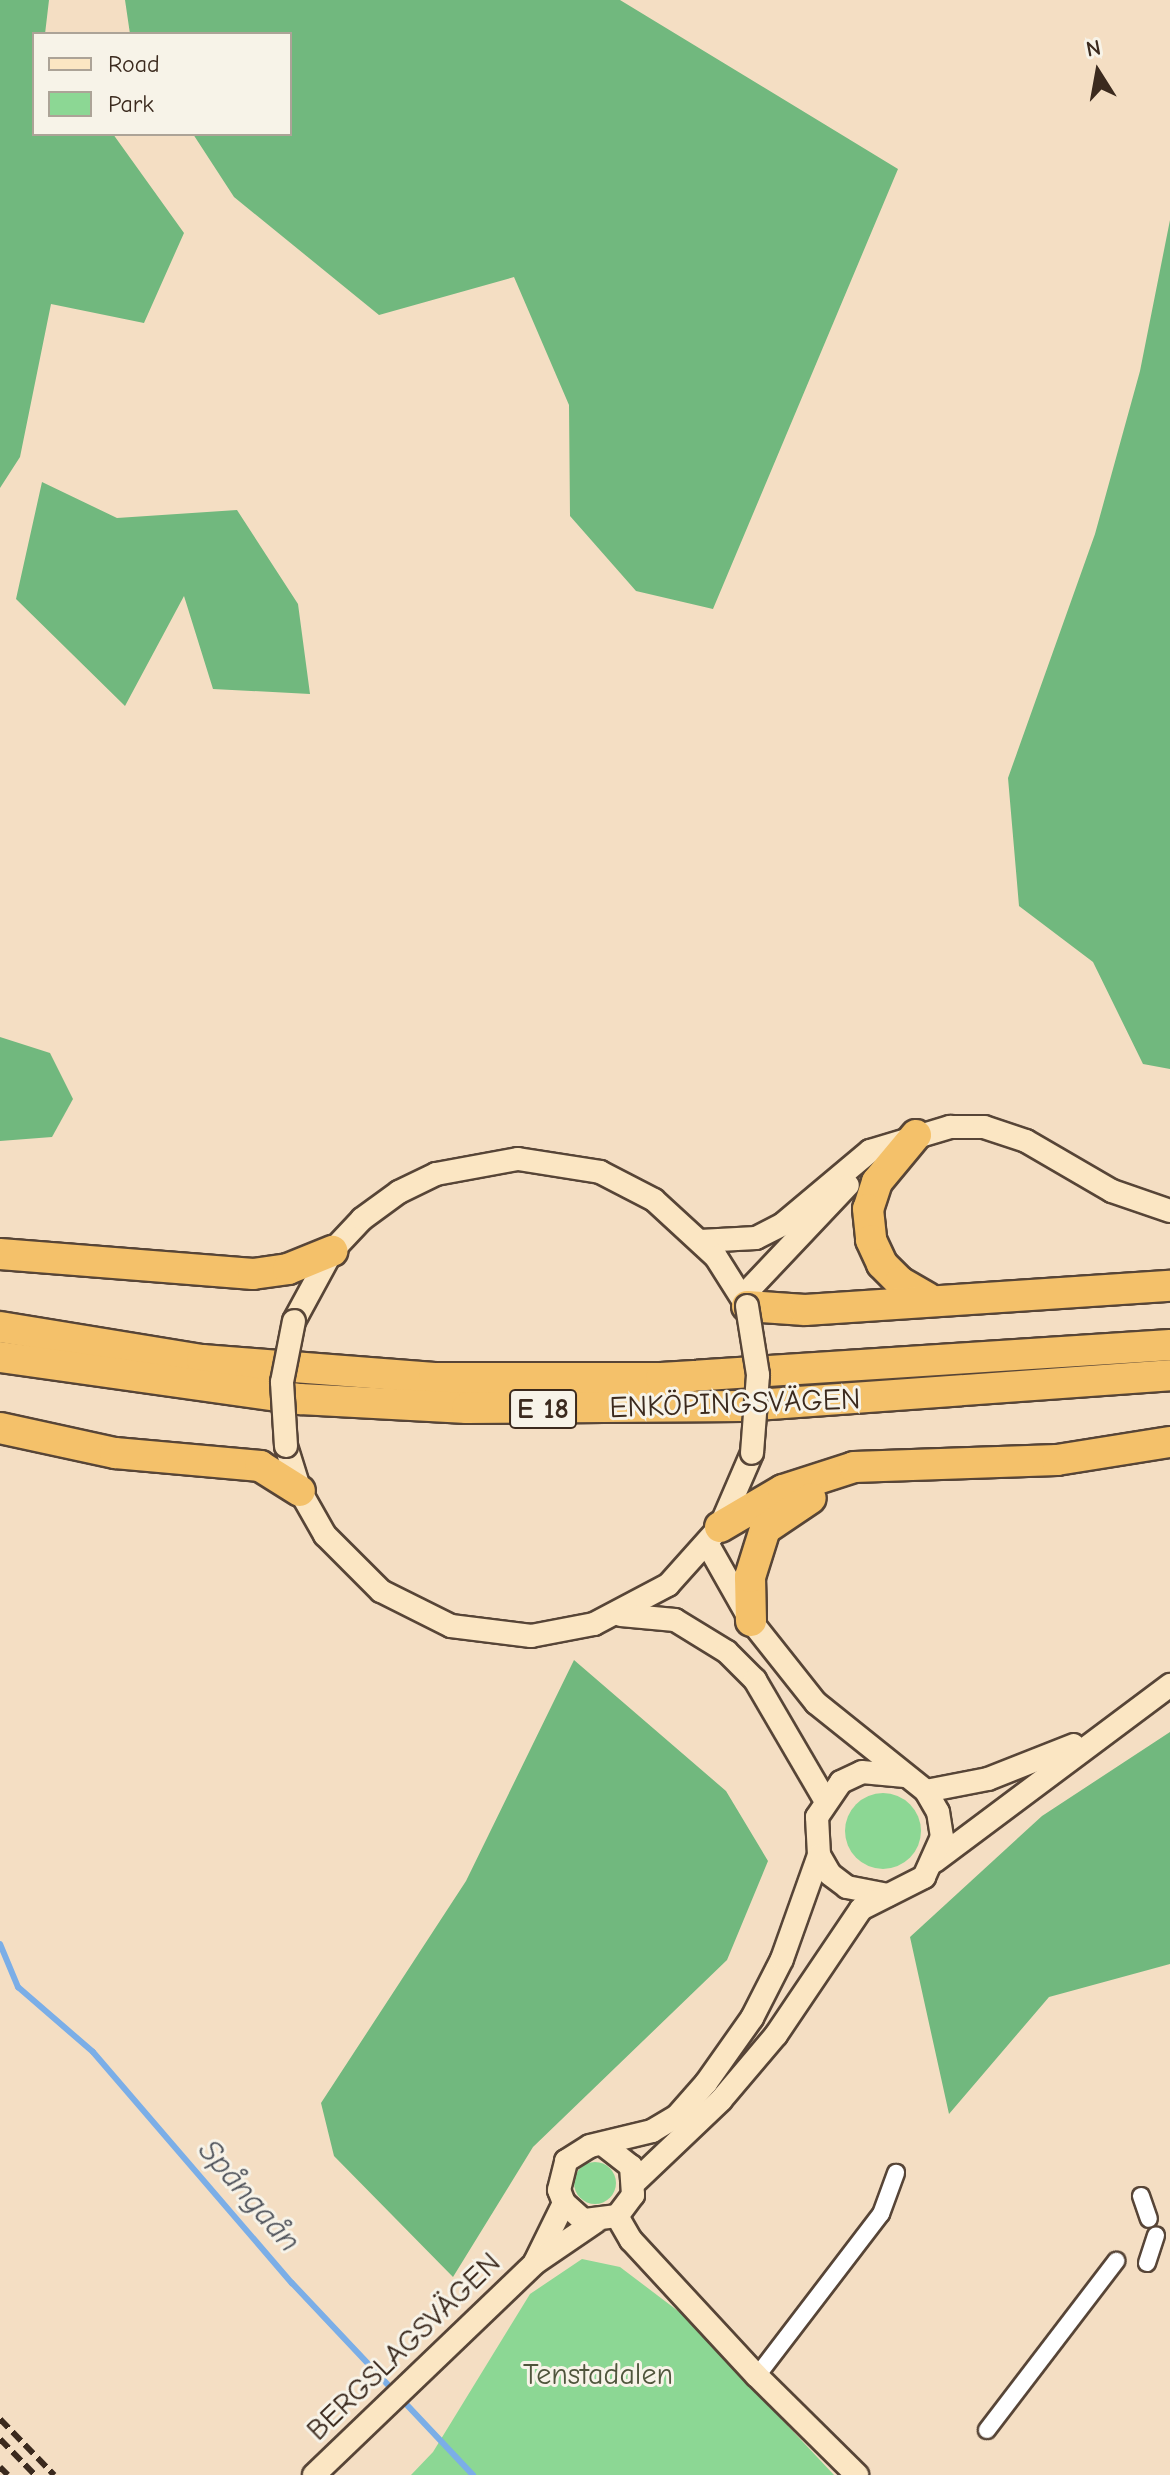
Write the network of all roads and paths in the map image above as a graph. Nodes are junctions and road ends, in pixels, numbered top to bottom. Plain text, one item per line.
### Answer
1 (916, 1135) junction
2 (1170, 1211) edge
3 (700, 1241) junction
4 (332, 1251) junction
5 (0, 1254) edge
6 (1170, 1286) edge
7 (928, 1298) junction
8 (746, 1300) junction
9 (0, 1327) edge
10 (1170, 1345) edge
11 (0, 1357) edge
12 (1088, 1368) junction
13 (1170, 1375) edge
14 (0, 1428) edge
15 (1170, 1442) edge
16 (908, 1468) junction
17 (300, 1491) junction
18 (714, 1536) junction
19 (620, 1614) junction
20 (751, 1621) junction
21 (1170, 1685) edge
22 (1107, 1730) junction
23 (917, 1784) junction
24 (825, 1800) junction
25 (819, 1855) junction
26 (935, 1861) junction
27 (889, 1895) junction
28 (605, 2146) junction
29 (896, 2173) dead end
30 (635, 2182) junction
31 (1141, 2196) dead end
32 (564, 2203) junction
33 (606, 2219) junction
34 (1116, 2261) dead end
35 (535, 2263) junction
36 (1147, 2263) dead end
37 (757, 2376) junction
38 (987, 2430) dead end
39 (314, 2475) edge
40 (857, 2475) edge

1 - 2 main road
1 - 3 main road
1 - 7 highway
1 - 8 main road
3 - 4 main road
3 - 8 main road
4 - 5 highway
4 - 17 main road, bridge
6 - 7 highway
7 - 8 highway
8 - 18 main road, bridge
9 - 12 highway, ENKÖPINGSVÄGEN / E 18
10 - 12 highway, E 18
11 - 12 highway, ENKÖPINGSVÄGEN / E 18
12 - 13 highway, E 18
14 - 17 highway
15 - 16 highway
16 - 18 highway
16 - 20 highway
17 - 19 main road
18 - 19 main road
18 - 20 main road
19 - 24 main road
20 - 23 main road
21 - 22 main road
22 - 23 main road
22 - 26 main road, BERGSLAGSVÄGEN
23 - 24 main road
23 - 26 main road
24 - 25 main road, BERGSLAGSVÄGEN
25 - 27 main road
25 - 28 main road, BERGSLAGSVÄGEN
26 - 27 main road, BERGSLAGSVÄGEN
27 - 30 main road, BERGSLAGSVÄGEN
28 - 30 main road
28 - 32 main road, BERGSLAGSVÄGEN
29 - 37 street
30 - 33 main road, BERGSLAGSVÄGEN
31 - 36 street
32 - 33 main road
32 - 35 main road, BERGSLAGSVÄGEN
33 - 35 main road, BERGSLAGSVÄGEN
33 - 37 main road
34 - 38 street
35 - 39 main road, BERGSLAGSVÄGEN
37 - 40 main road

